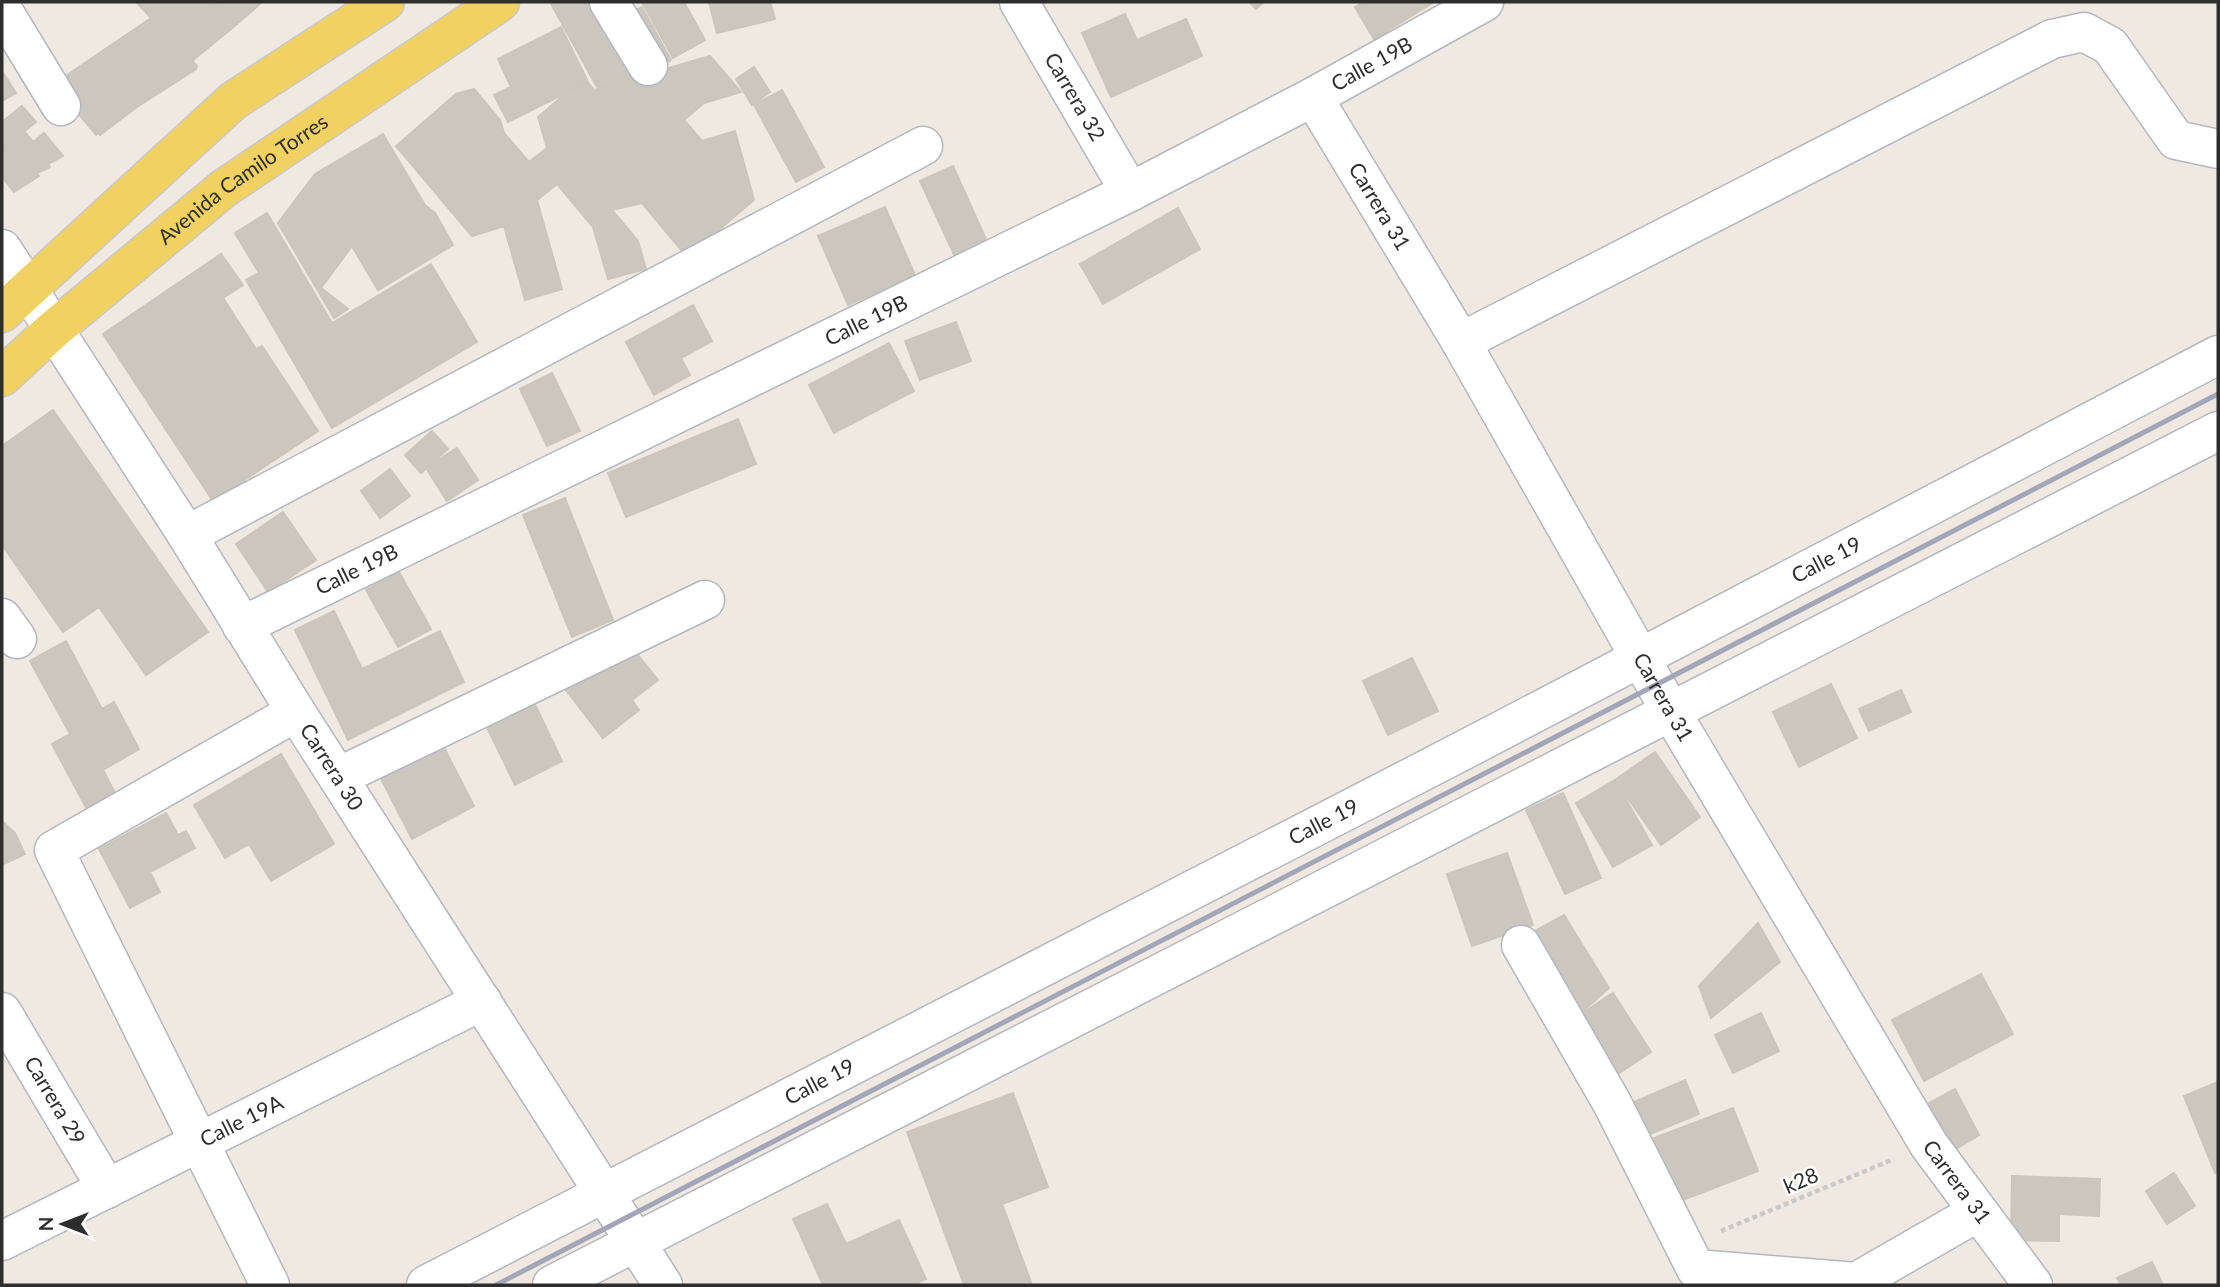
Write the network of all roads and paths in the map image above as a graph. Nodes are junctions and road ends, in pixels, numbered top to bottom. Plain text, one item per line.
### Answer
1 (385, 2) edge
2 (500, 2) edge
3 (609, 2) edge
4 (1020, 2) edge
5 (1484, 2) edge
6 (2, 9) edge
7 (648, 66) dead end
8 (1313, 97) junction
9 (61, 106) dead end
10 (923, 146) dead end
11 (2218, 149) edge
12 (1130, 192) junction
13 (2, 249) edge
14 (14, 301) edge
15 (53, 330) junction
16 (1461, 342) junction
17 (2218, 355) edge
18 (2, 377) edge
19 (2218, 431) edge
20 (187, 535) junction
21 (705, 600) dead end
22 (242, 626) junction
23 (1640, 656) junction
24 (296, 712) junction
25 (1671, 712) junction
26 (338, 777) junction
27 (1521, 945) dead end
28 (482, 1001) junction
29 (2, 1013) edge
30 (199, 1143) junction
31 (1928, 1145) junction
32 (107, 1189) junction
33 (605, 1195) junction
34 (1978, 1212) junction
35 (2, 1241) edge
36 (635, 1242) junction
37 (1683, 1267) edge
38 (270, 1285) edge
39 (426, 1285) edge
40 (551, 1285) edge
41 (663, 1285) edge
42 (2033, 1285) edge

1 - 14 main road
2 - 15 main road, Avenida Camilo Torres
3 - 7 street
4 - 12 street, Carrera 32
5 - 8 street, Calle 19B
6 - 9 street
8 - 12 street, Calle 19B
8 - 16 street, Carrera 31
10 - 20 street
11 - 16 street
12 - 22 street, Calle 19B
13 - 14 street, Carrera 30
14 - 15 street, Carrera 30
15 - 18 main road, Avenida Camilo Torres
15 - 20 street, Carrera 30
16 - 23 street, Carrera 31
17 - 23 street, Calle 19
19 - 25 street
20 - 22 street, Carrera 30
21 - 26 street
22 - 24 street, Carrera 30
23 - 25 street, Carrera 31
23 - 33 street, Calle 19
24 - 26 street, Carrera 30
24 - 30 street
25 - 31 street, Carrera 31
25 - 36 street
26 - 28 street, Carrera 30
27 - 37 street
28 - 30 street, Calle 19A
28 - 33 street, Carrera 30
29 - 32 street, Carrera 29
30 - 32 street, Calle 19A
30 - 38 street
31 - 34 street, Carrera 31
31 - 37 path, k28
32 - 35 street, Calle 19A
33 - 36 street, Carrera 30
33 - 39 street, Calle 19
34 - 37 street
34 - 42 street, Carrera 31
36 - 40 street
36 - 41 street, Carrera 30

